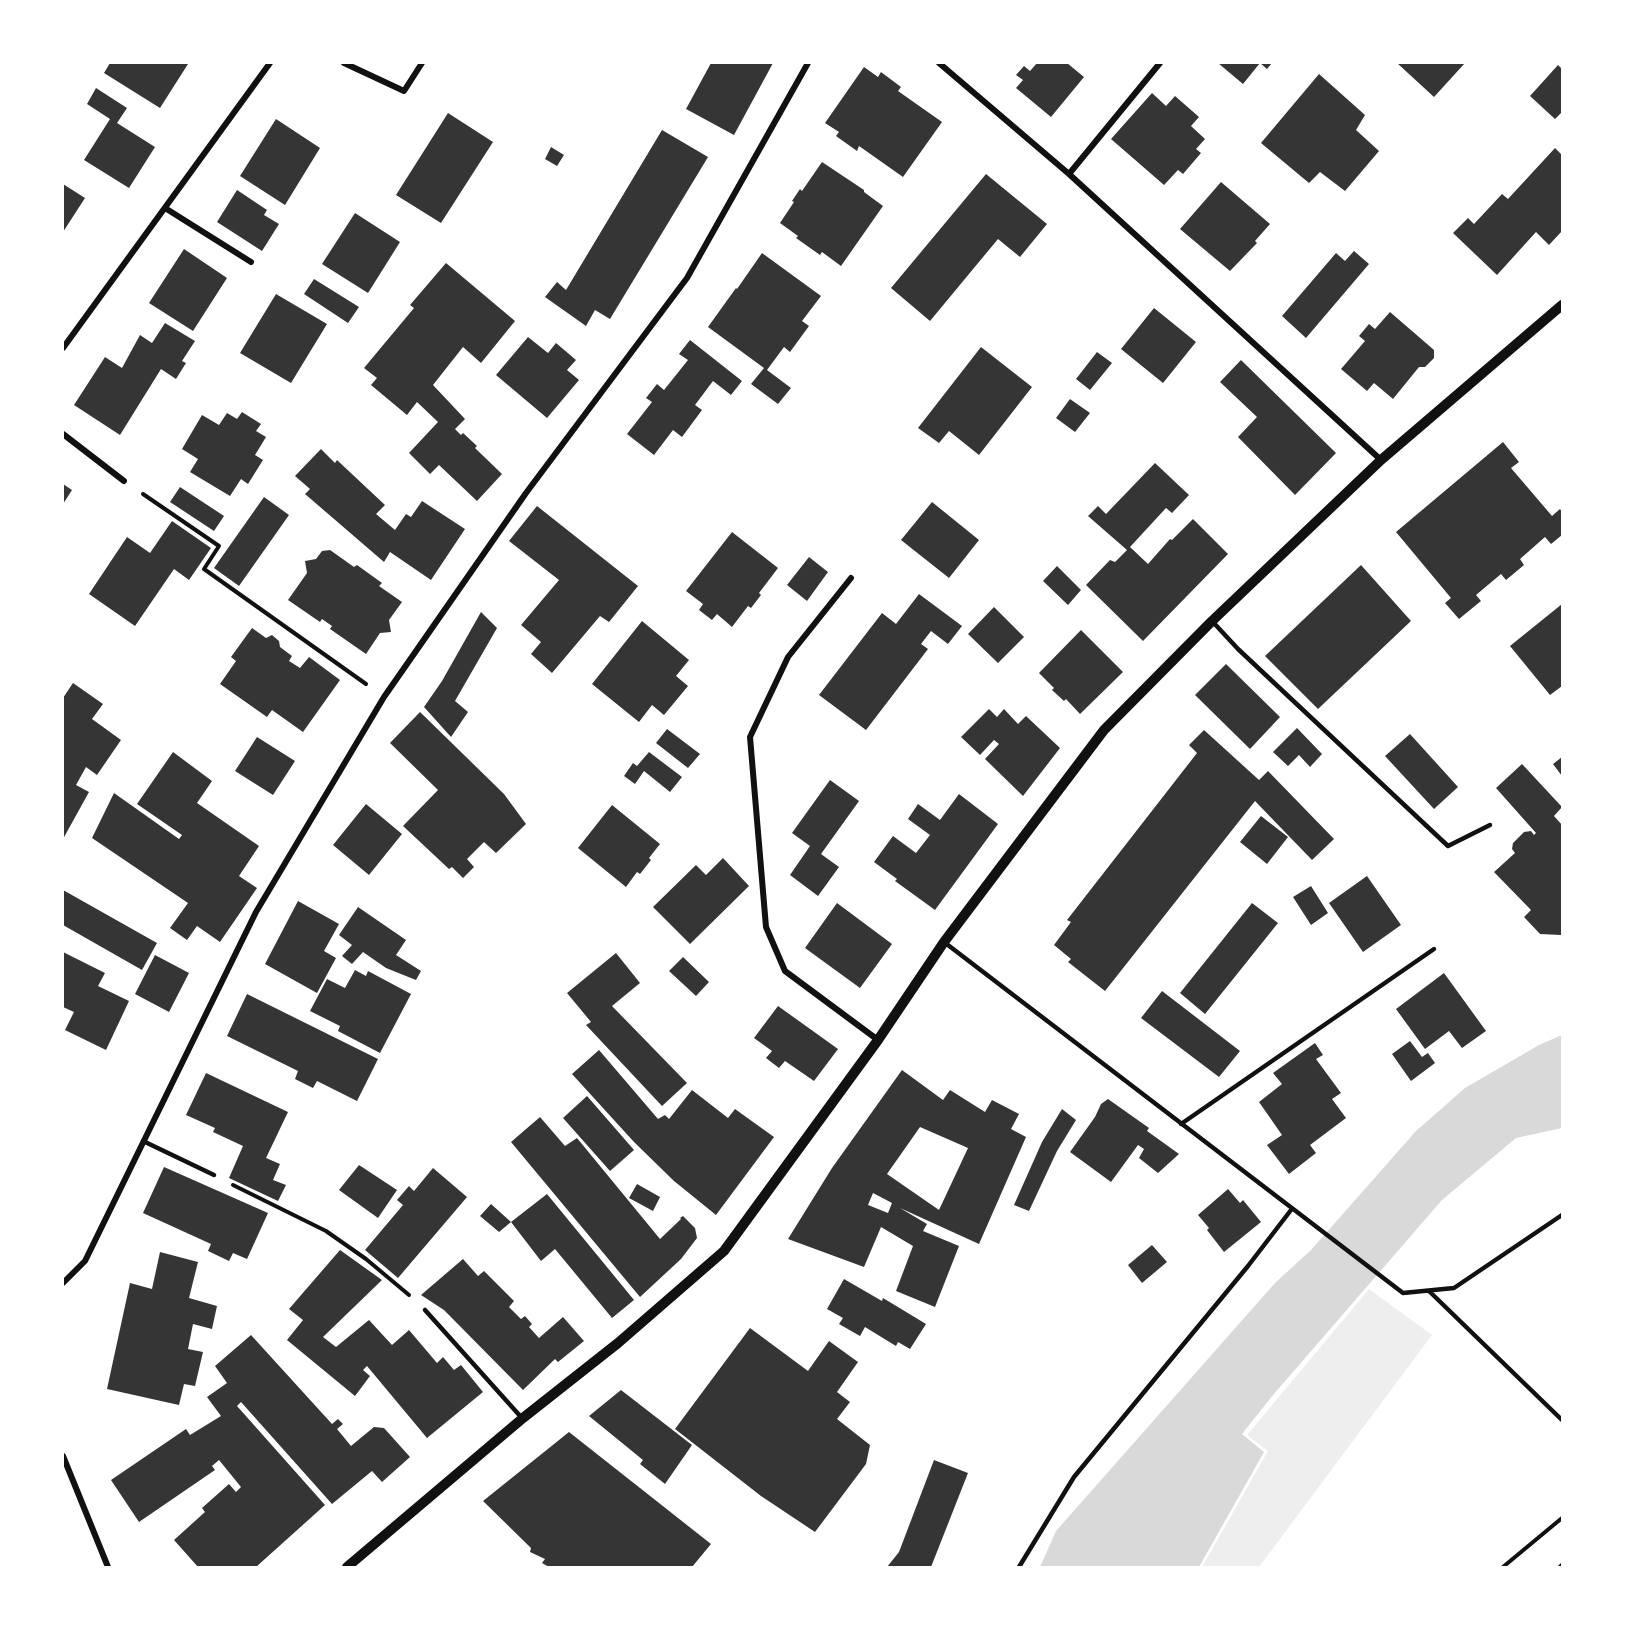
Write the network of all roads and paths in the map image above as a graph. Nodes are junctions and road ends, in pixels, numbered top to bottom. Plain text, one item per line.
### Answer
1 (270, 63) edge
2 (344, 63) edge
3 (422, 63) edge
4 (808, 63) edge
5 (939, 63) edge
6 (1160, 63) edge
7 (1069, 174) junction
8 (165, 208) junction
9 (251, 262) dead end
10 (1562, 305) edge
11 (63, 348) edge
12 (63, 434) edge
13 (1381, 460) junction
14 (124, 481) joint
15 (850, 578) dead end
16 (1212, 621) junction
17 (384, 697) junction
18 (1490, 825) dead end
19 (944, 942) junction
20 (1434, 949) dead end
21 (878, 1040) junction
22 (1180, 1124) junction
23 (143, 1141) junction
24 (214, 1175) joint
25 (1291, 1210) junction
26 (1562, 1215) edge
27 (63, 1283) edge
28 (1429, 1291) junction
29 (425, 1310) joint
30 (523, 1418) junction
31 (1562, 1420) edge
32 (63, 1456) edge
33 (1562, 1518) edge
34 (108, 1567) edge
35 (347, 1567) edge
36 (1019, 1567) edge
37 (1503, 1567) edge

1 - 8 street
2 - 3 street
4 - 17 street
5 - 7 street
6 - 7 street
7 - 13 street
8 - 9 street
8 - 11 street
10 - 13 street
12 - 14 street
13 - 16 street
14 - 17 path
15 - 21 street
16 - 18 lane
16 - 19 street
17 - 23 street
19 - 21 street
19 - 22 lane
20 - 22 lane
21 - 30 street
22 - 25 lane
23 - 24 lane
23 - 27 street
24 - 29 path
25 - 28 lane
25 - 36 lane
26 - 28 lane
28 - 31 lane
29 - 30 lane
30 - 35 street
32 - 34 street
33 - 37 path

